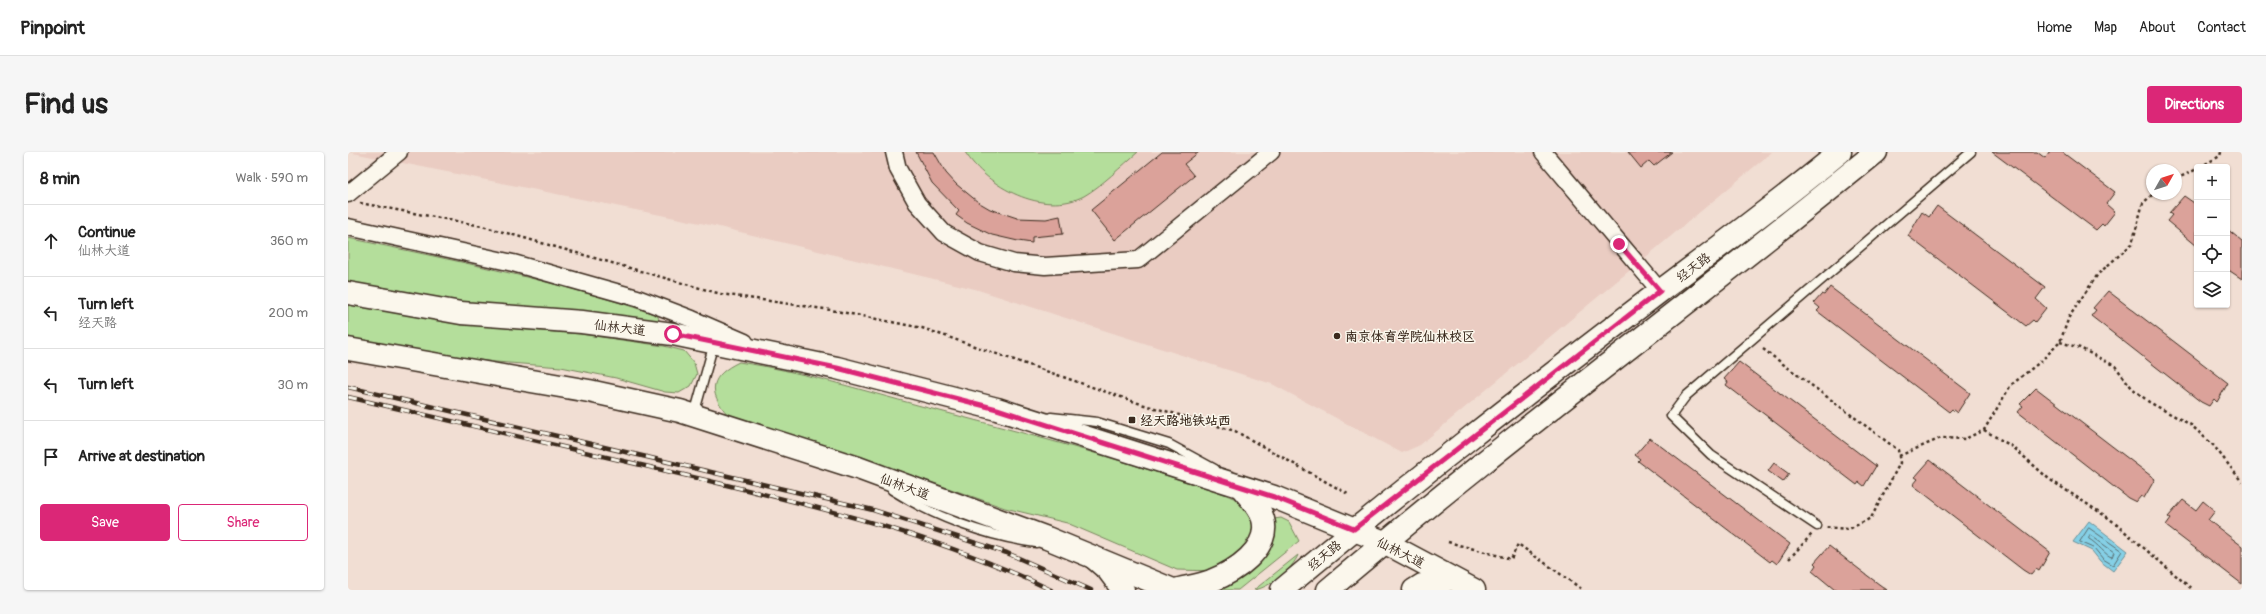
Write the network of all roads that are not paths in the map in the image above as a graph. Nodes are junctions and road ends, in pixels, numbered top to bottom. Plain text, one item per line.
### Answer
1 (399, 152) edge
2 (894, 152) edge
3 (1271, 152) edge
4 (1543, 152) edge
5 (1840, 152) edge
6 (1876, 152) edge
7 (1971, 152) edge
8 (352, 198) edge
9 (348, 227) edge
10 (1660, 291) junction
11 (348, 293) edge
12 (714, 343) junction
13 (348, 349) edge
14 (774, 356) junction
15 (997, 409) junction
16 (694, 416) junction
17 (1240, 486) junction
18 (1274, 497) junction
19 (1817, 526) road end
20 (1354, 529) junction
21 (1384, 542) junction
22 (1094, 558) junction
23 (1453, 579) junction
24 (1123, 590) edge
25 (1174, 590) edge
26 (1282, 590) edge
27 (1328, 590) edge
28 (1414, 590) edge
29 (1474, 590) edge

1 - 8 street
2 - 3 street
4 - 10 street
5 - 10 main road, 经天路
6 - 21 main road, 经天路
7 - 19 lane
9 - 14 street
10 - 20 main road, 经天路
11 - 12 main road, 仙林大道
12 - 14 main road, 仙林大道
12 - 16 lane
13 - 16 main road, 仙林大道
14 - 15 main road, 仙林大道
15 - 17 main road, 仙林大道
15 - 18 lane
16 - 22 main road, 仙林大道
17 - 18 main road, 仙林大道
17 - 25 main road
18 - 20 main road, 仙林大道
20 - 21 main road, 仙林大道
20 - 26 main road, 经天路
21 - 23 main road, 仙林大道
21 - 27 main road, 经天路
22 - 24 main road
22 - 25 main road, 仙林大道
23 - 28 main road
23 - 29 main road, 仙林大道

